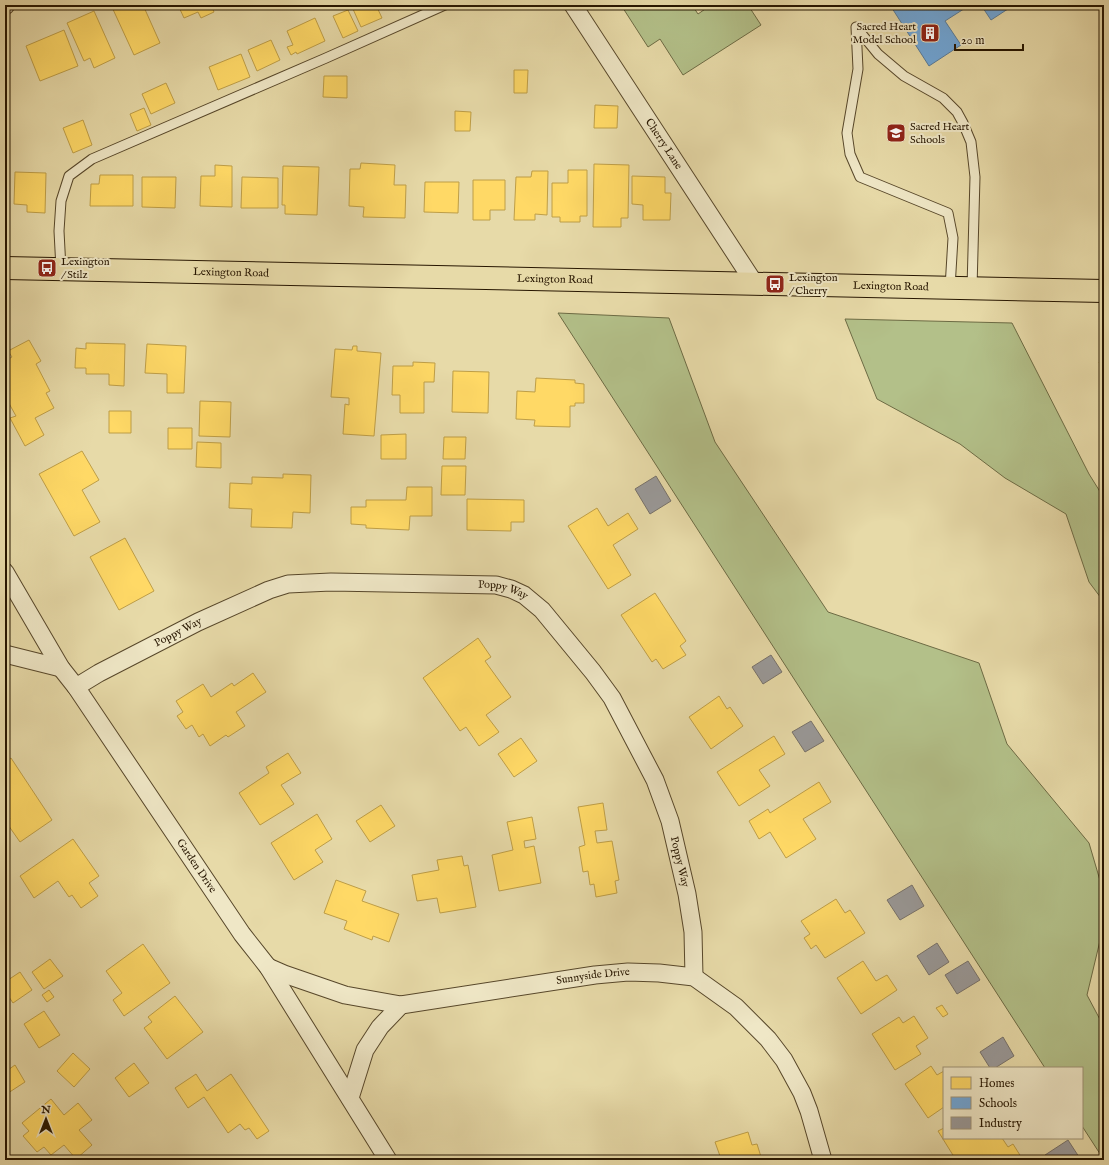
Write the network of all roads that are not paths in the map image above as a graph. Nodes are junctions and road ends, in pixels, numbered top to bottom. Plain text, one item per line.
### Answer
1 (446, 5) edge
2 (573, 5) edge
3 (5, 268) edge
4 (61, 269) junction
5 (755, 284) junction
6 (950, 288) junction
7 (972, 288) junction
8 (1104, 291) edge
9 (5, 572) edge
10 (5, 654) edge
11 (61, 668) junction
12 (76, 687) junction
13 (268, 968) junction
14 (694, 977) junction
15 (400, 1005) junction
16 (350, 1098) junction
17 (388, 1160) edge
18 (823, 1160) edge

1 - 4 lane
2 - 5 street, Cherry Lane
3 - 4 main road, Lexington Road
4 - 5 main road, Lexington Road
5 - 6 main road, Lexington Road
6 - 7 main road, Lexington Road
6 - 7 lane
7 - 8 main road, Lexington Road
9 - 11 street, Garden Drive
10 - 11 street
11 - 12 street, Garden Drive
12 - 13 street, Garden Drive
12 - 14 street, Poppy Way
13 - 15 street, Sunnyside Drive
13 - 16 street, Garden Drive
14 - 15 street, Sunnyside Drive
14 - 18 street, Sunnyside Drive
15 - 16 street
16 - 17 street, Garden Drive

